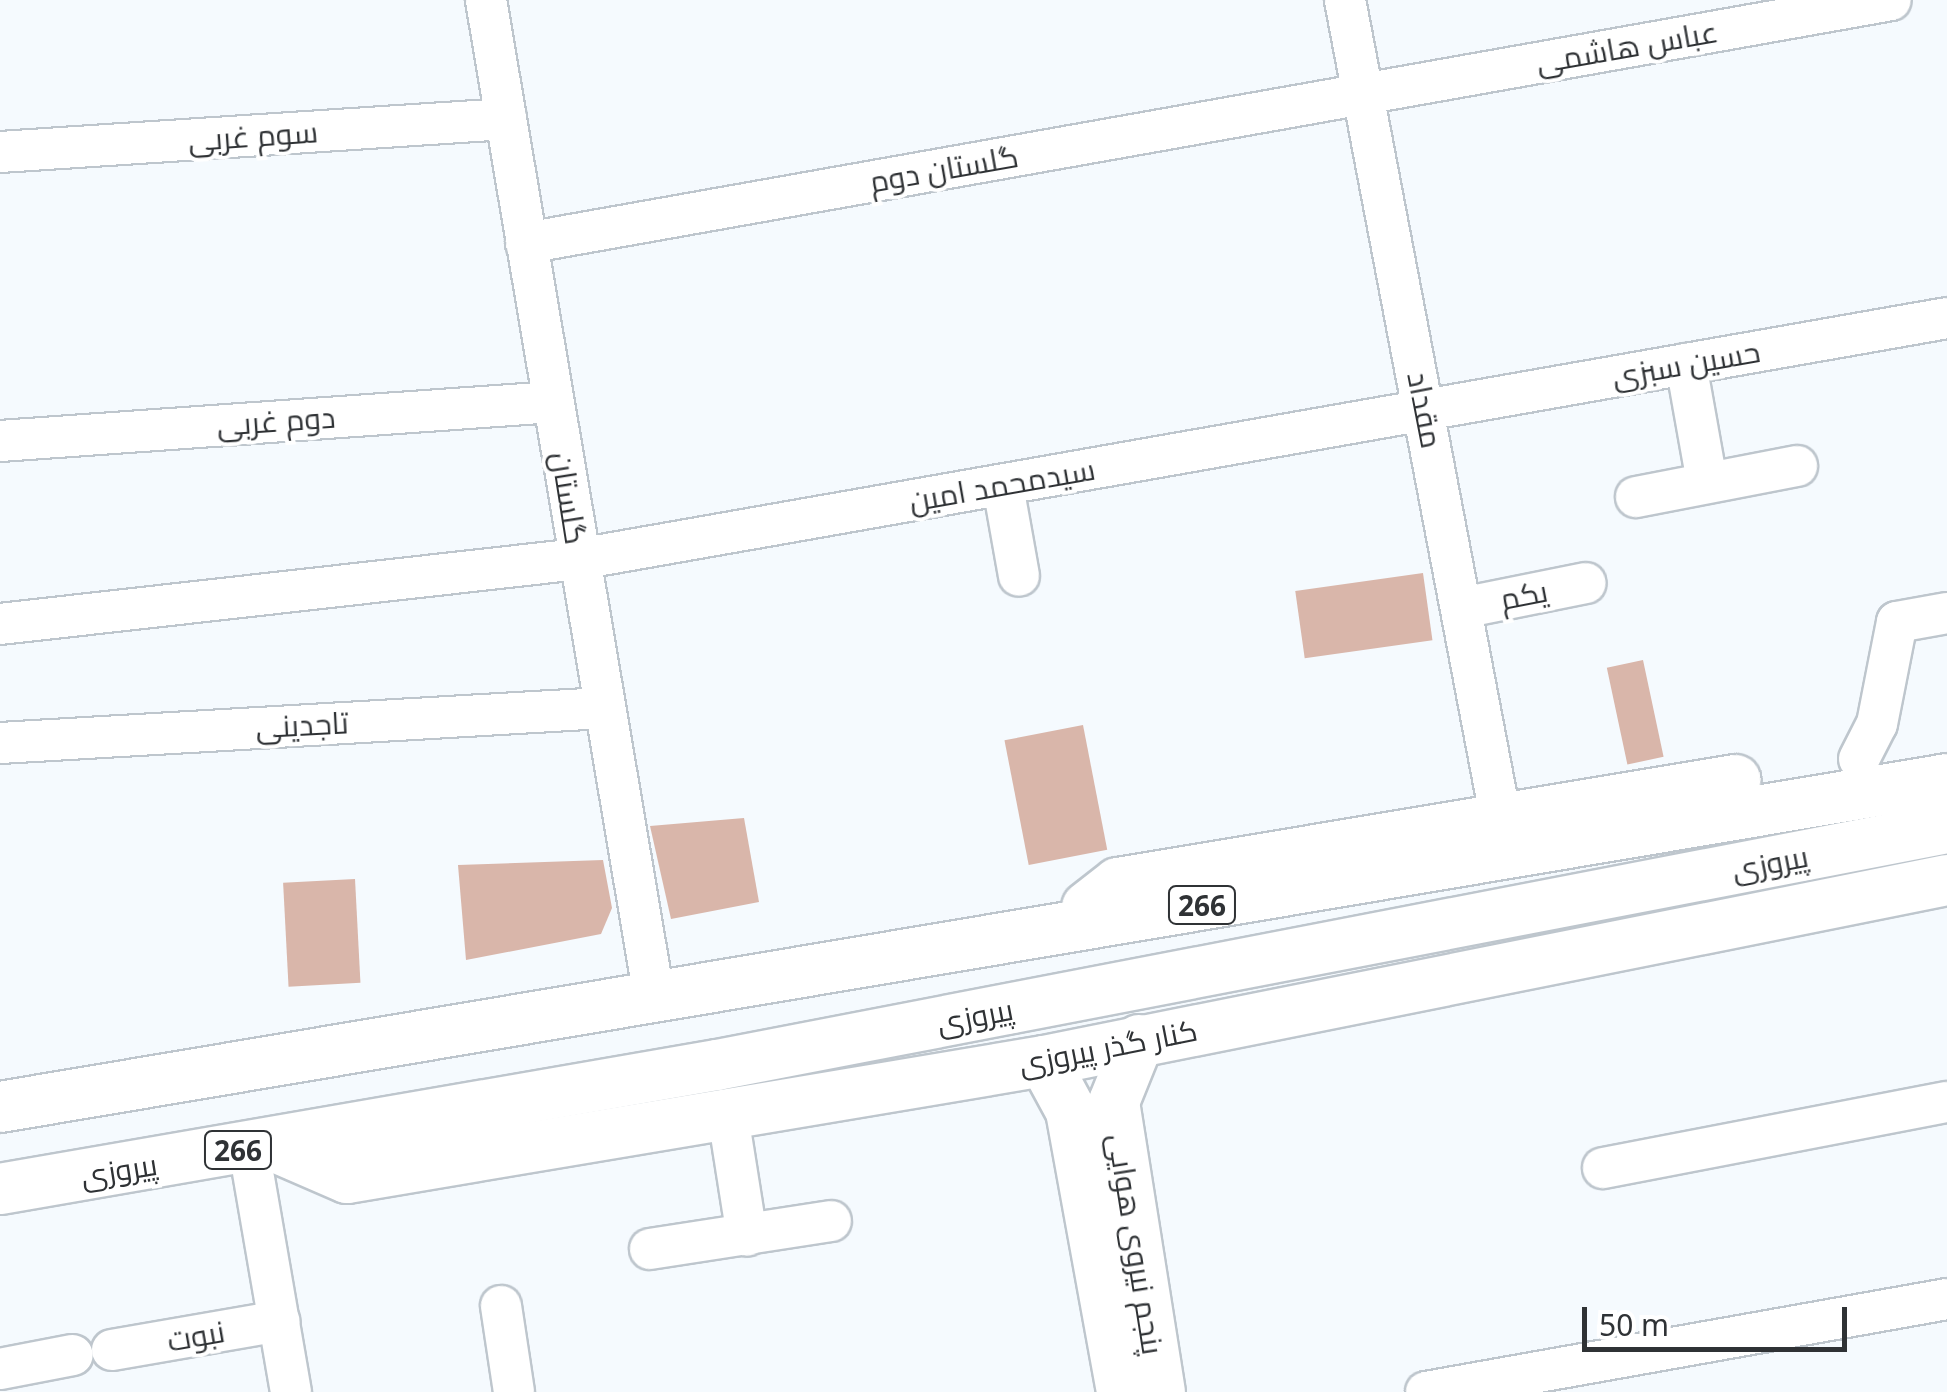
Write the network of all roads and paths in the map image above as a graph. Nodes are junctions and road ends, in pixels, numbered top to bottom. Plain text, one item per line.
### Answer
1 (486, 0) edge
2 (1345, 0) edge
3 (1891, 0) edge
4 (1362, 94) junction
5 (506, 120) junction
6 (0, 152) edge
7 (526, 243) junction
8 (1947, 318) edge
9 (1686, 364) junction
10 (552, 402) junction
11 (1424, 408) junction
12 (0, 440) edge
13 (1797, 466) dead end
14 (1707, 482) junction
15 (1003, 486) junction
16 (1636, 498) dead end
17 (579, 559) junction
18 (1020, 576) dead end
19 (1586, 583) dead end
20 (1462, 608) junction
21 (1947, 613) edge
22 (0, 624) edge
23 (604, 708) junction
24 (0, 743) edge
25 (1947, 744) edge
26 (1859, 760) junction
27 (1947, 779) edge
28 (1500, 820) junction
29 (1947, 828) edge
30 (1947, 880) edge
31 (1061, 928) junction
32 (654, 996) junction
33 (524, 1018) junction
34 (456, 1030) junction
35 (1140, 1040) junction
36 (1044, 1061) junction
37 (542, 1095) junction
38 (1947, 1102) edge
39 (1092, 1106) junction
40 (0, 1107) edge
41 (476, 1108) junction
42 (728, 1116) junction
43 (260, 1147) junction
44 (1603, 1168) dead end
45 (0, 1189) edge
46 (831, 1220) dead end
47 (747, 1236) junction
48 (650, 1250) dead end
49 (1947, 1299) edge
50 (501, 1306) dead end
51 (280, 1321) junction
52 (0, 1369) edge
53 (291, 1392) edge
54 (514, 1392) edge
55 (1122, 1392) edge
56 (1160, 1392) edge
57 (1426, 1392) edge

1 - 5 street, گلستان
2 - 4 street, مقداد
3 - 4 street, عباس هاشمی
4 - 7 street, گلستان دوم
4 - 11 street, مقداد
5 - 6 street, سوم غربی
5 - 7 street, گلستان
7 - 10 street, گلستان
8 - 9 street, حسین سبزی
9 - 11 street, حسین سبزی
9 - 14 street
10 - 12 street, دوم غربی
10 - 17 street, گلستان
11 - 15 street, سیدمحمد امین
11 - 20 street, مقداد
13 - 14 street
14 - 16 street
15 - 17 street, سیدمحمد امین
15 - 18 street
17 - 22 street, سیدمحمد امین
17 - 23 street, گلستان
19 - 20 street, یکم
20 - 28 street, مقداد
21 - 26 street
23 - 24 street, تاجدینی
23 - 32 street, گلستان
25 - 26 main road
26 - 28 main road
27 - 31 main road, پیروزی / 266
28 - 31 main road
29 - 37 main road, پیروزی / 266
30 - 35 main road, کنار گذر پیروزی
31 - 32 main road, پیروزی / 266
32 - 33 main road, پیروزی / 266
33 - 34 main road, پیروزی / 266
33 - 37 main road
34 - 40 main road, پیروزی / 266
34 - 41 main road
35 - 36 main road, کنار گذر پیروزی
35 - 39 main road, پنجم نیروی هوایی
36 - 39 main road, پنجم نیروی هوایی
36 - 42 main road, کنار گذر پیروزی
37 - 41 main road, پیروزی / 266
38 - 44 street
39 - 55 main road, پنجم نیروی هوایی
39 - 56 main road, پنجم نیروی هوایی
41 - 43 main road, پیروزی / 266
42 - 43 main road, کنار گذر پیروزی
42 - 47 street
43 - 45 main road, پیروزی / 266
43 - 51 street
46 - 47 street
47 - 48 street
49 - 57 street
50 - 54 street
51 - 52 street, نبوت
51 - 53 street

